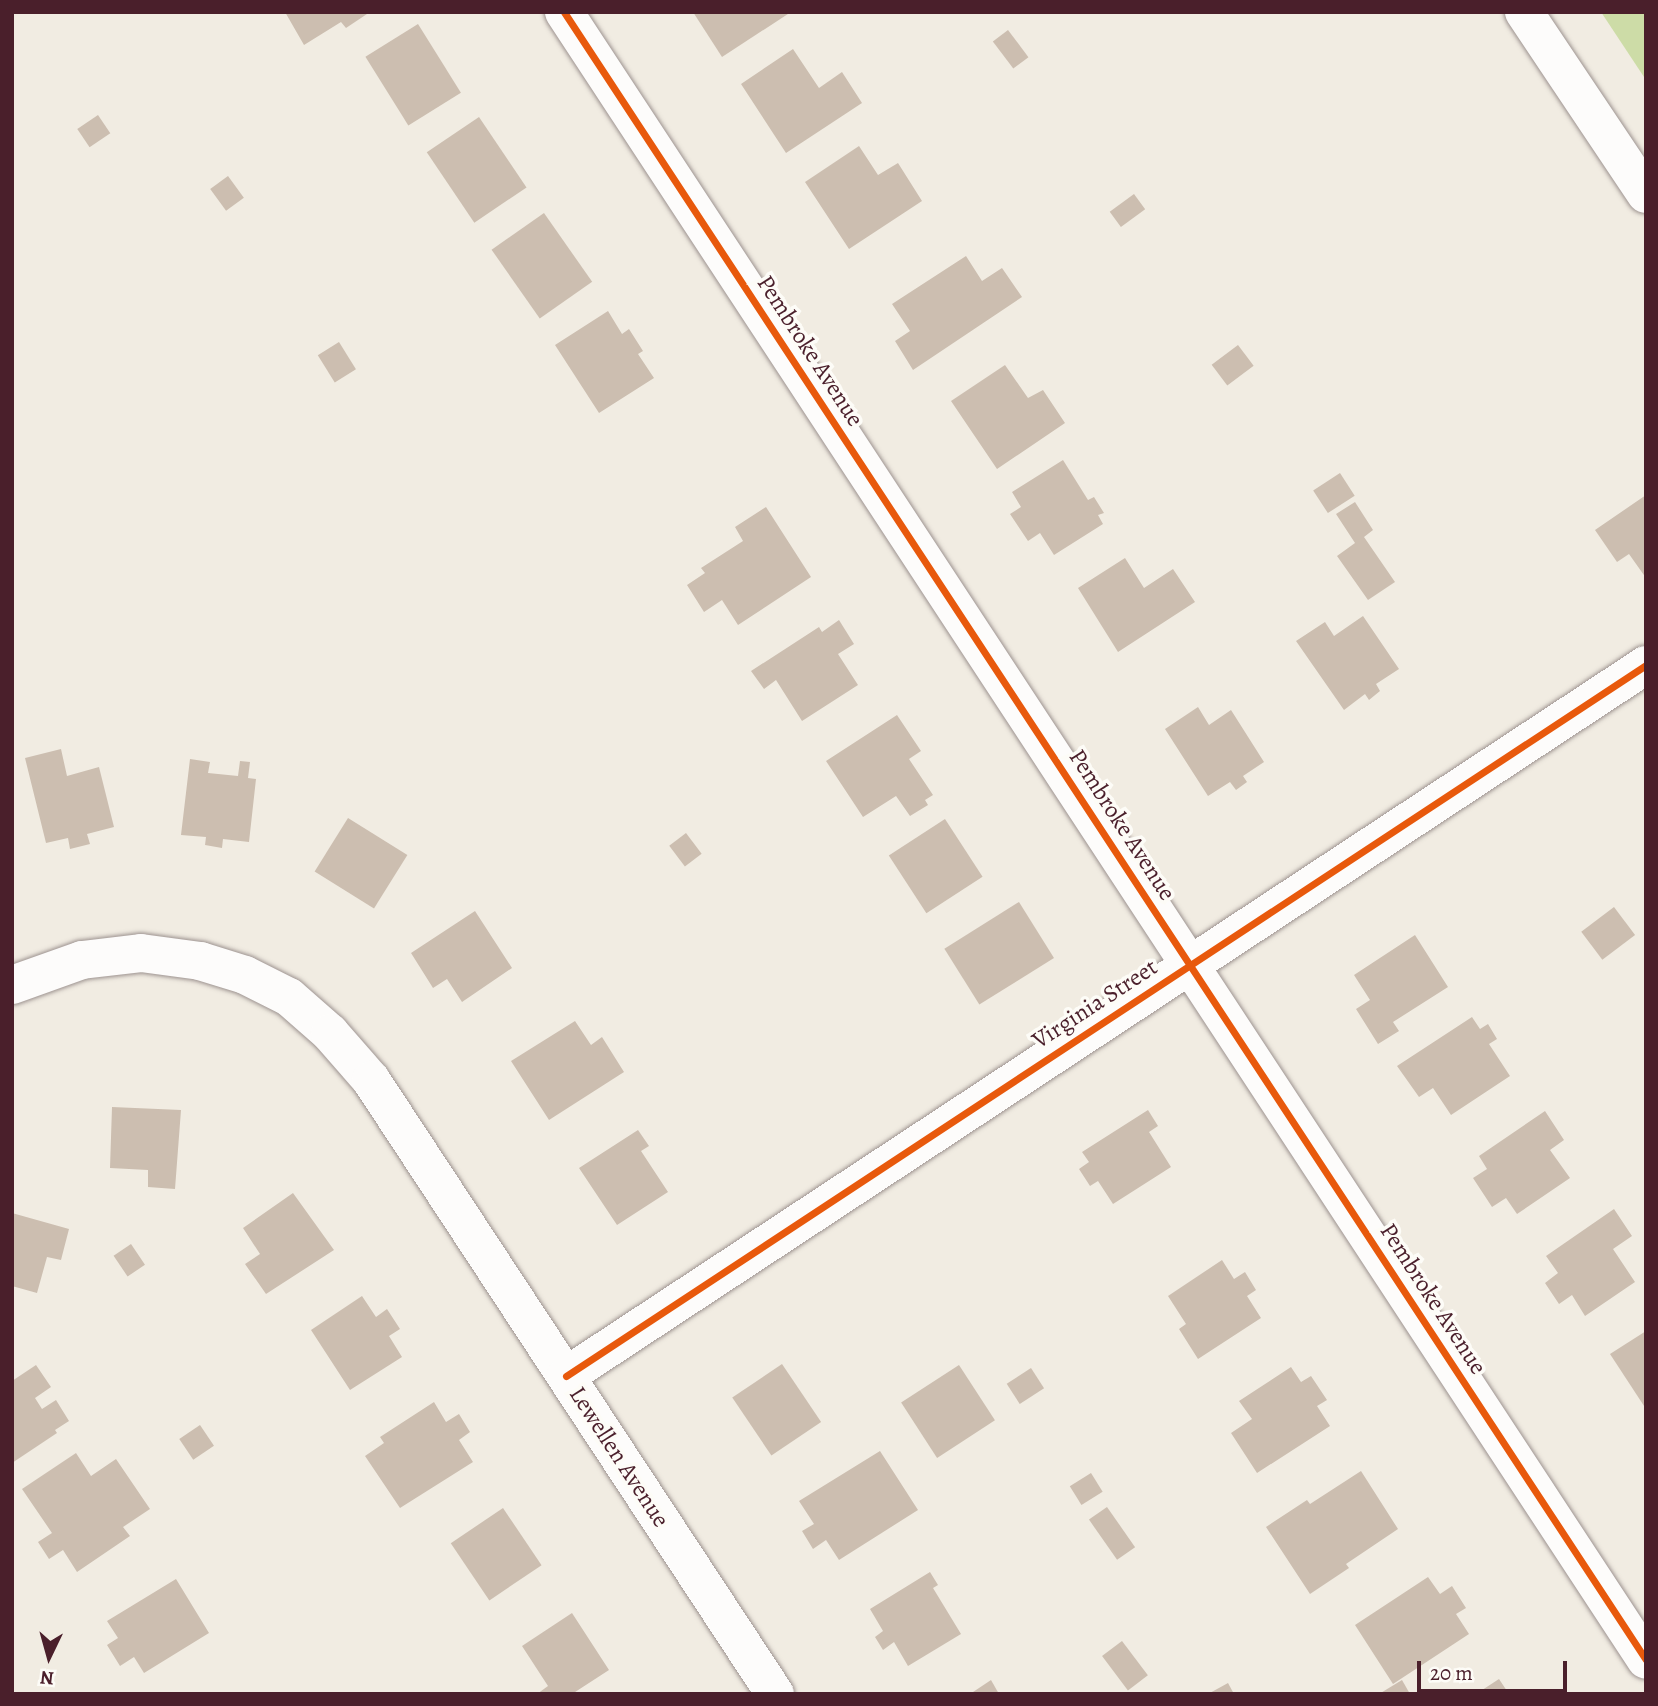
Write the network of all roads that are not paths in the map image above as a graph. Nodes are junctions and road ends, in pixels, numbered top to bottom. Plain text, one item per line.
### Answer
1 (564, 12) edge
2 (1524, 12) edge
3 (1646, 194) edge
4 (1646, 665) edge
5 (1191, 964) junction
6 (12, 985) edge
7 (566, 1376) junction
8 (1646, 1660) edge
9 (775, 1694) edge

1 - 5 street, Pembroke Avenue
2 - 3 street
4 - 5 street, Virginia Street
5 - 7 street, Virginia Street
5 - 8 street, Pembroke Avenue
6 - 7 street, Lewellen Avenue
7 - 9 street, Lewellen Avenue

